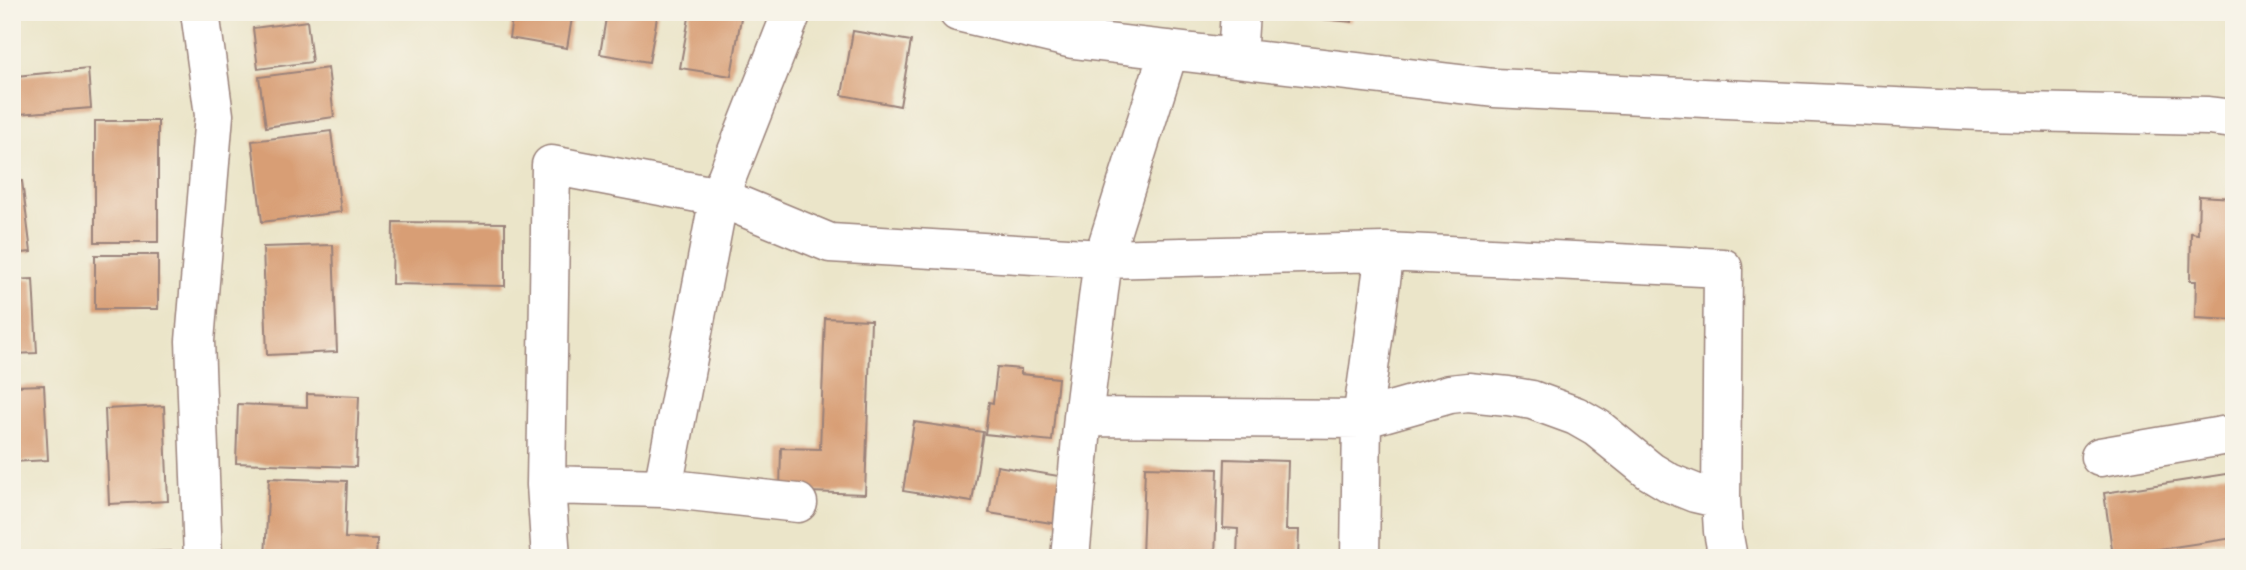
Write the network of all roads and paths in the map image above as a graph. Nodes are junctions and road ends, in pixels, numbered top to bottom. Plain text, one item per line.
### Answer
1 (200, 12) edge
2 (792, 12) edge
3 (958, 12) edge
4 (1240, 12) edge
5 (1169, 50) junction
6 (1237, 58) junction
7 (2234, 119) edge
8 (719, 197) junction
9 (1385, 252) junction
10 (1103, 259) junction
11 (1083, 417) junction
12 (1362, 419) junction
13 (2234, 434) edge
14 (2099, 457) dead end
15 (545, 485) junction
16 (663, 488) junction
17 (1721, 499) junction
18 (797, 503) dead end
19 (203, 558) edge
20 (551, 558) edge
21 (1070, 558) edge
22 (1360, 558) edge
23 (1728, 558) edge

1 - 19 street
2 - 8 street
3 - 5 street
4 - 6 street
5 - 6 street
5 - 10 street
6 - 7 street
8 - 10 street
8 - 15 street
8 - 16 street
9 - 10 street
9 - 12 street
9 - 17 street
10 - 11 street
11 - 12 street
11 - 21 street
12 - 17 street
12 - 22 street
13 - 14 street
15 - 16 street
15 - 20 street
16 - 18 street
17 - 23 street

